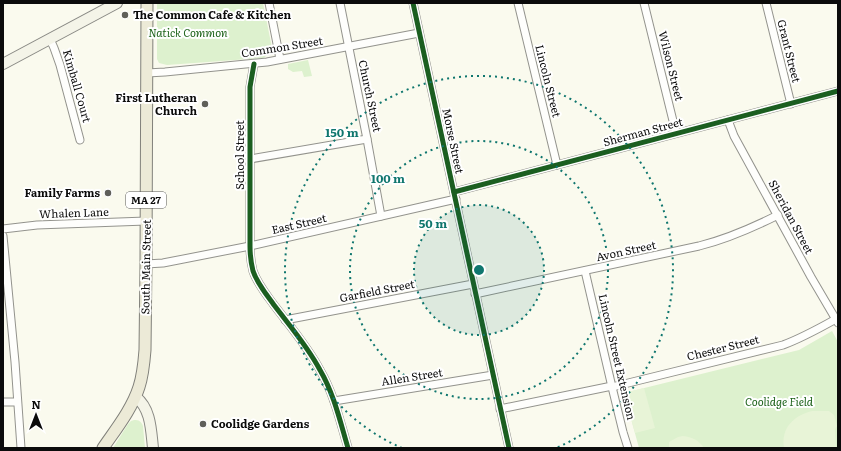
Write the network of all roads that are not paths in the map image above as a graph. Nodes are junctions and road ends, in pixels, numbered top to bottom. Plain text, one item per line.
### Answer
1 (117, 3) edge
2 (147, 3) edge
3 (269, 3) edge
4 (340, 3) edge
5 (413, 3) edge
6 (518, 3) edge
7 (644, 3) edge
8 (766, 3) edge
9 (419, 33) junction
10 (50, 39) junction
11 (348, 47) junction
12 (280, 59) junction
13 (3, 64) edge
14 (254, 64) junction
15 (147, 73) junction
16 (838, 91) edge
17 (791, 104) junction
18 (728, 120) junction
19 (676, 134) junction
20 (367, 139) junction
21 (80, 140) dead end
22 (250, 159) junction
23 (557, 165) junction
24 (455, 195) junction
25 (778, 215) junction
26 (382, 216) junction
27 (146, 221) junction
28 (3, 229) edge
29 (3, 236) edge
30 (250, 246) junction
31 (146, 264) junction
32 (585, 271) junction
33 (473, 284) junction
34 (475, 294) junction
35 (285, 320) junction
36 (837, 321) edge
37 (493, 375) junction
38 (612, 386) junction
39 (136, 397) junction
40 (334, 401) junction
41 (3, 402) edge
42 (17, 402) junction
43 (500, 409) junction
44 (21, 448) edge
45 (103, 448) edge
46 (153, 448) edge
47 (348, 448) edge
48 (509, 448) edge
49 (628, 448) edge

1 - 10 street
2 - 15 main road, South Main Street / MA 27
3 - 12 street
4 - 11 street, Church Street
5 - 9 street, Morse Street
6 - 23 street, Lincoln Street
7 - 19 street, Wilson Street
8 - 17 street, Grant Street
9 - 11 street, Common Street
9 - 24 street, Morse Street
10 - 13 street
10 - 21 street, Kimball Court
11 - 12 street, Common Street
11 - 20 street, Church Street
12 - 14 street, Common Street
14 - 15 street, Common Street
14 - 22 street, School Street
15 - 27 main road, South Main Street / MA 27
16 - 17 street, Sherman Street
17 - 18 street, Sherman Street
18 - 19 street, Sherman Street
18 - 25 street, Sheridan Street
19 - 23 street, Sherman Street
20 - 22 street
20 - 26 street, Church Street
22 - 30 street, School Street
23 - 24 street, Sherman Street
24 - 26 street, East Street
24 - 33 street, Morse Street
25 - 32 street, Avon Street
25 - 36 street, Sheridan Street
26 - 30 street, East Street
27 - 28 street, Whalen Lane
27 - 31 main road, South Main Street / MA 27
29 - 42 street
30 - 31 street, East Street
30 - 35 street, School Street
31 - 39 main road, South Main Street / MA 27
32 - 34 street, Avon Street
32 - 38 street, Lincoln Street Extension
33 - 34 street, Morse Street
33 - 35 street, Garfield Street
34 - 37 street, Morse Street
35 - 40 street, School Street
36 - 38 street, Chester Street
37 - 40 street, Allen Street
37 - 43 street, Morse Street
38 - 43 street, Chester Street
38 - 49 street, Lincoln Street Extension
39 - 45 main road, South Main Street / MA 27
39 - 46 street
40 - 47 street, School Street
41 - 42 street
42 - 44 street
43 - 48 street, Morse Street

